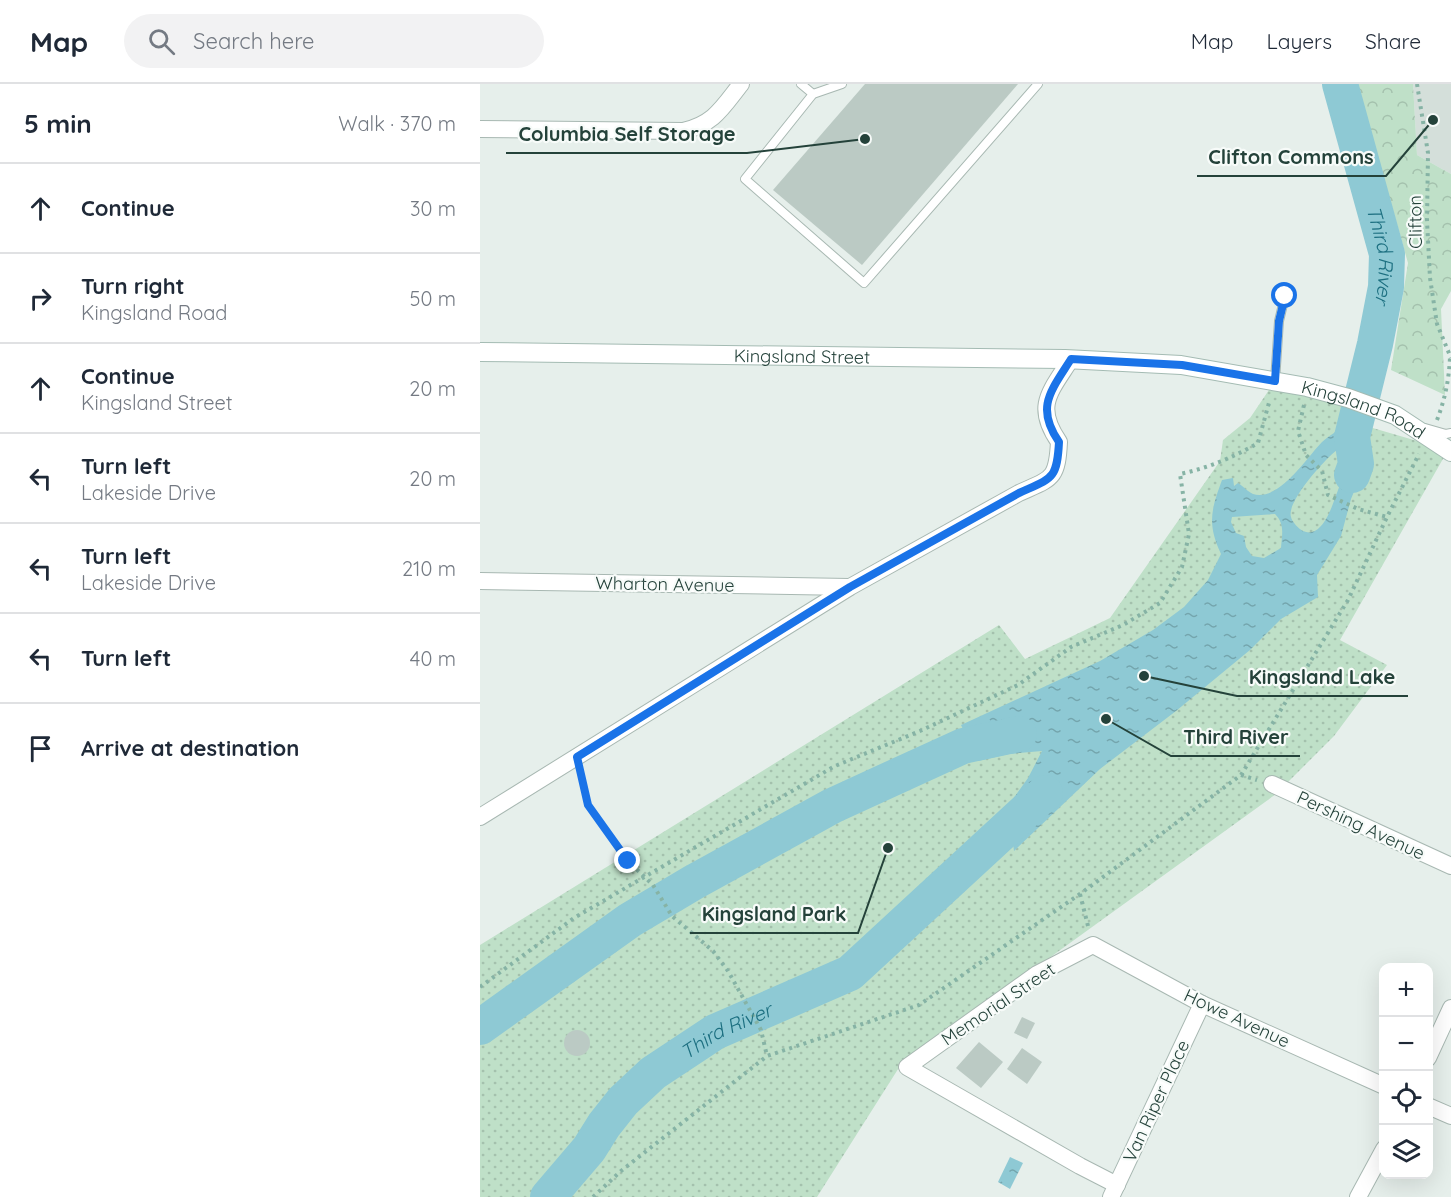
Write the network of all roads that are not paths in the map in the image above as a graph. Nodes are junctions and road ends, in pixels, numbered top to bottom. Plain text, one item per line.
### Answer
1 (741, 84) edge
2 (801, 84) edge
3 (842, 84) edge
4 (1038, 84) edge
5 (813, 94) junction
6 (480, 129) edge
7 (1285, 296) dead end
8 (480, 352) edge
9 (1071, 359) junction
10 (1126, 360) joint
11 (1273, 390) junction
12 (1408, 422) junction
13 (1451, 433) edge
14 (1451, 452) edge
15 (480, 581) edge
16 (850, 587) junction
17 (1272, 784) dead end
18 (482, 815) edge
19 (1451, 866) edge
20 (1093, 945) joint
21 (1202, 1004) junction
22 (1451, 1008) edge
23 (1433, 1047) edge
24 (1379, 1084) edge
25 (1433, 1108) edge
26 (1451, 1116) edge
27 (1379, 1157) edge
28 (1114, 1191) edge
29 (1358, 1197) edge

1 - 6 street
2 - 5 lane
3 - 5 lane
4 - 5 lane
7 - 11 lane
8 - 9 main road, Kingsland Street
9 - 10 main road, Kingsland Street
9 - 16 street
10 - 11 main road, Kingsland Road
11 - 12 main road, Kingsland Road
12 - 13 lane
12 - 14 main road, Kingsland Road
15 - 16 street, Wharton Avenue
16 - 18 street
17 - 19 street, Pershing Avenue
20 - 21 street, Howe Avenue
20 - 28 street, Memorial Street
21 - 24 street, Howe Avenue
21 - 28 street, Van Riper Place
22 - 23 street
25 - 26 street
27 - 29 street

